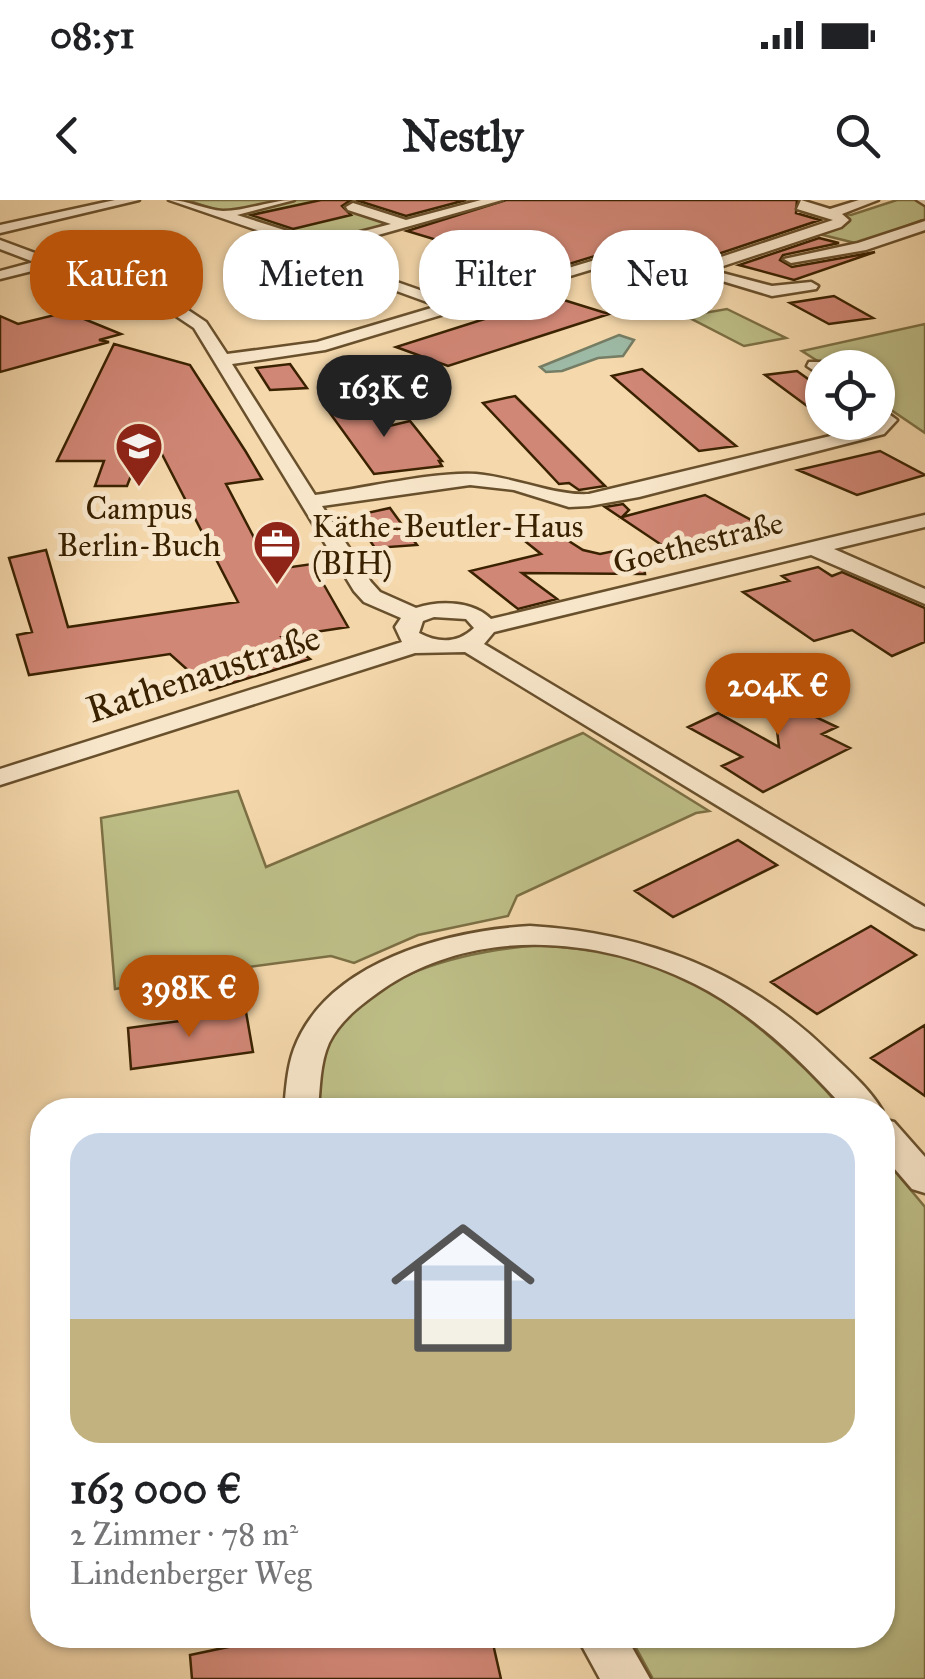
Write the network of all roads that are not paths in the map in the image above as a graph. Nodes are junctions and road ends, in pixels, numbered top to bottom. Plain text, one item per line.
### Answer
1 (134, 200) edge
2 (175, 200) edge
3 (288, 200) edge
4 (872, 200) edge
5 (486, 201) edge
6 (806, 203) dead end
7 (352, 207) dead end
8 (831, 213) junction
9 (223, 215) junction
10 (406, 224) junction
11 (925, 224) edge
12 (0, 228) edge
13 (269, 230) edge
14 (382, 230) edge
15 (0, 244) edge
16 (30, 256) edge
17 (791, 258) dead end
18 (724, 261) edge
19 (30, 268) edge
20 (0, 275) edge
21 (724, 278) edge
22 (811, 286) dead end
23 (419, 316) edge
24 (193, 320) edge
25 (222, 360) junction
26 (839, 440) edge
27 (308, 502) junction
28 (925, 522) edge
29 (812, 548) junction
30 (925, 598) edge
31 (415, 616) junction
32 (477, 635) junction
33 (429, 646) junction
34 (0, 777) edge
35 (925, 920) edge
36 (303, 1098) edge
37 (852, 1098) edge
38 (895, 1146) edge
39 (925, 1180) edge
40 (607, 1648) edge
41 (626, 1679) edge

1 - 12 street
2 - 9 street
3 - 9 street
4 - 8 street
5 - 10 street
6 - 8 street
7 - 10 street
8 - 18 street
9 - 13 street
10 - 14 street
11 - 17 street
15 - 16 street
19 - 20 street
21 - 22 street
23 - 25 street
24 - 25 street
25 - 27 street
26 - 27 street
27 - 31 street
28 - 29 street, Goethestraße
29 - 30 street
29 - 32 street, Goethestraße
31 - 32 street
31 - 33 street
32 - 33 street, Goethestraße
32 - 35 street
33 - 34 street, Rathenaustraße
36 - 37 street
38 - 39 street
40 - 41 street

